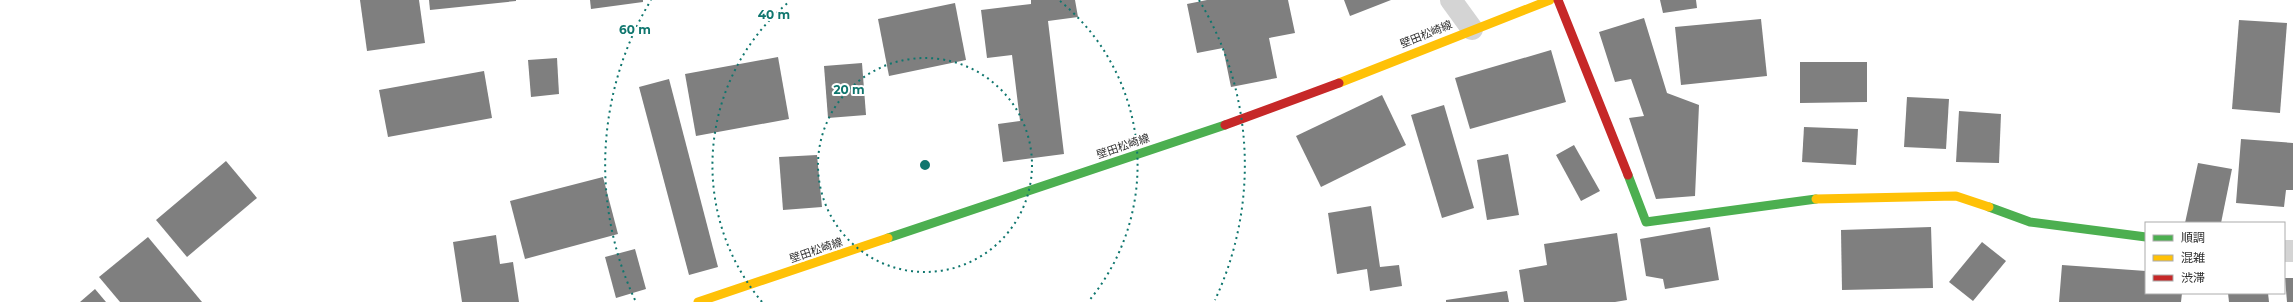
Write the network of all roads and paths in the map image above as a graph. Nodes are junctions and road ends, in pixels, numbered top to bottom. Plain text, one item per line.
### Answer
1 (1451, 0) edge
2 (1550, 0) edge
3 (1558, 0) edge
4 (1472, 29) junction
5 (2145, 238) edge
6 (698, 302) edge

1 - 4 street
2 - 4 main road, 壁田松崎線
3 - 5 main road
4 - 6 main road, 壁田松崎線

